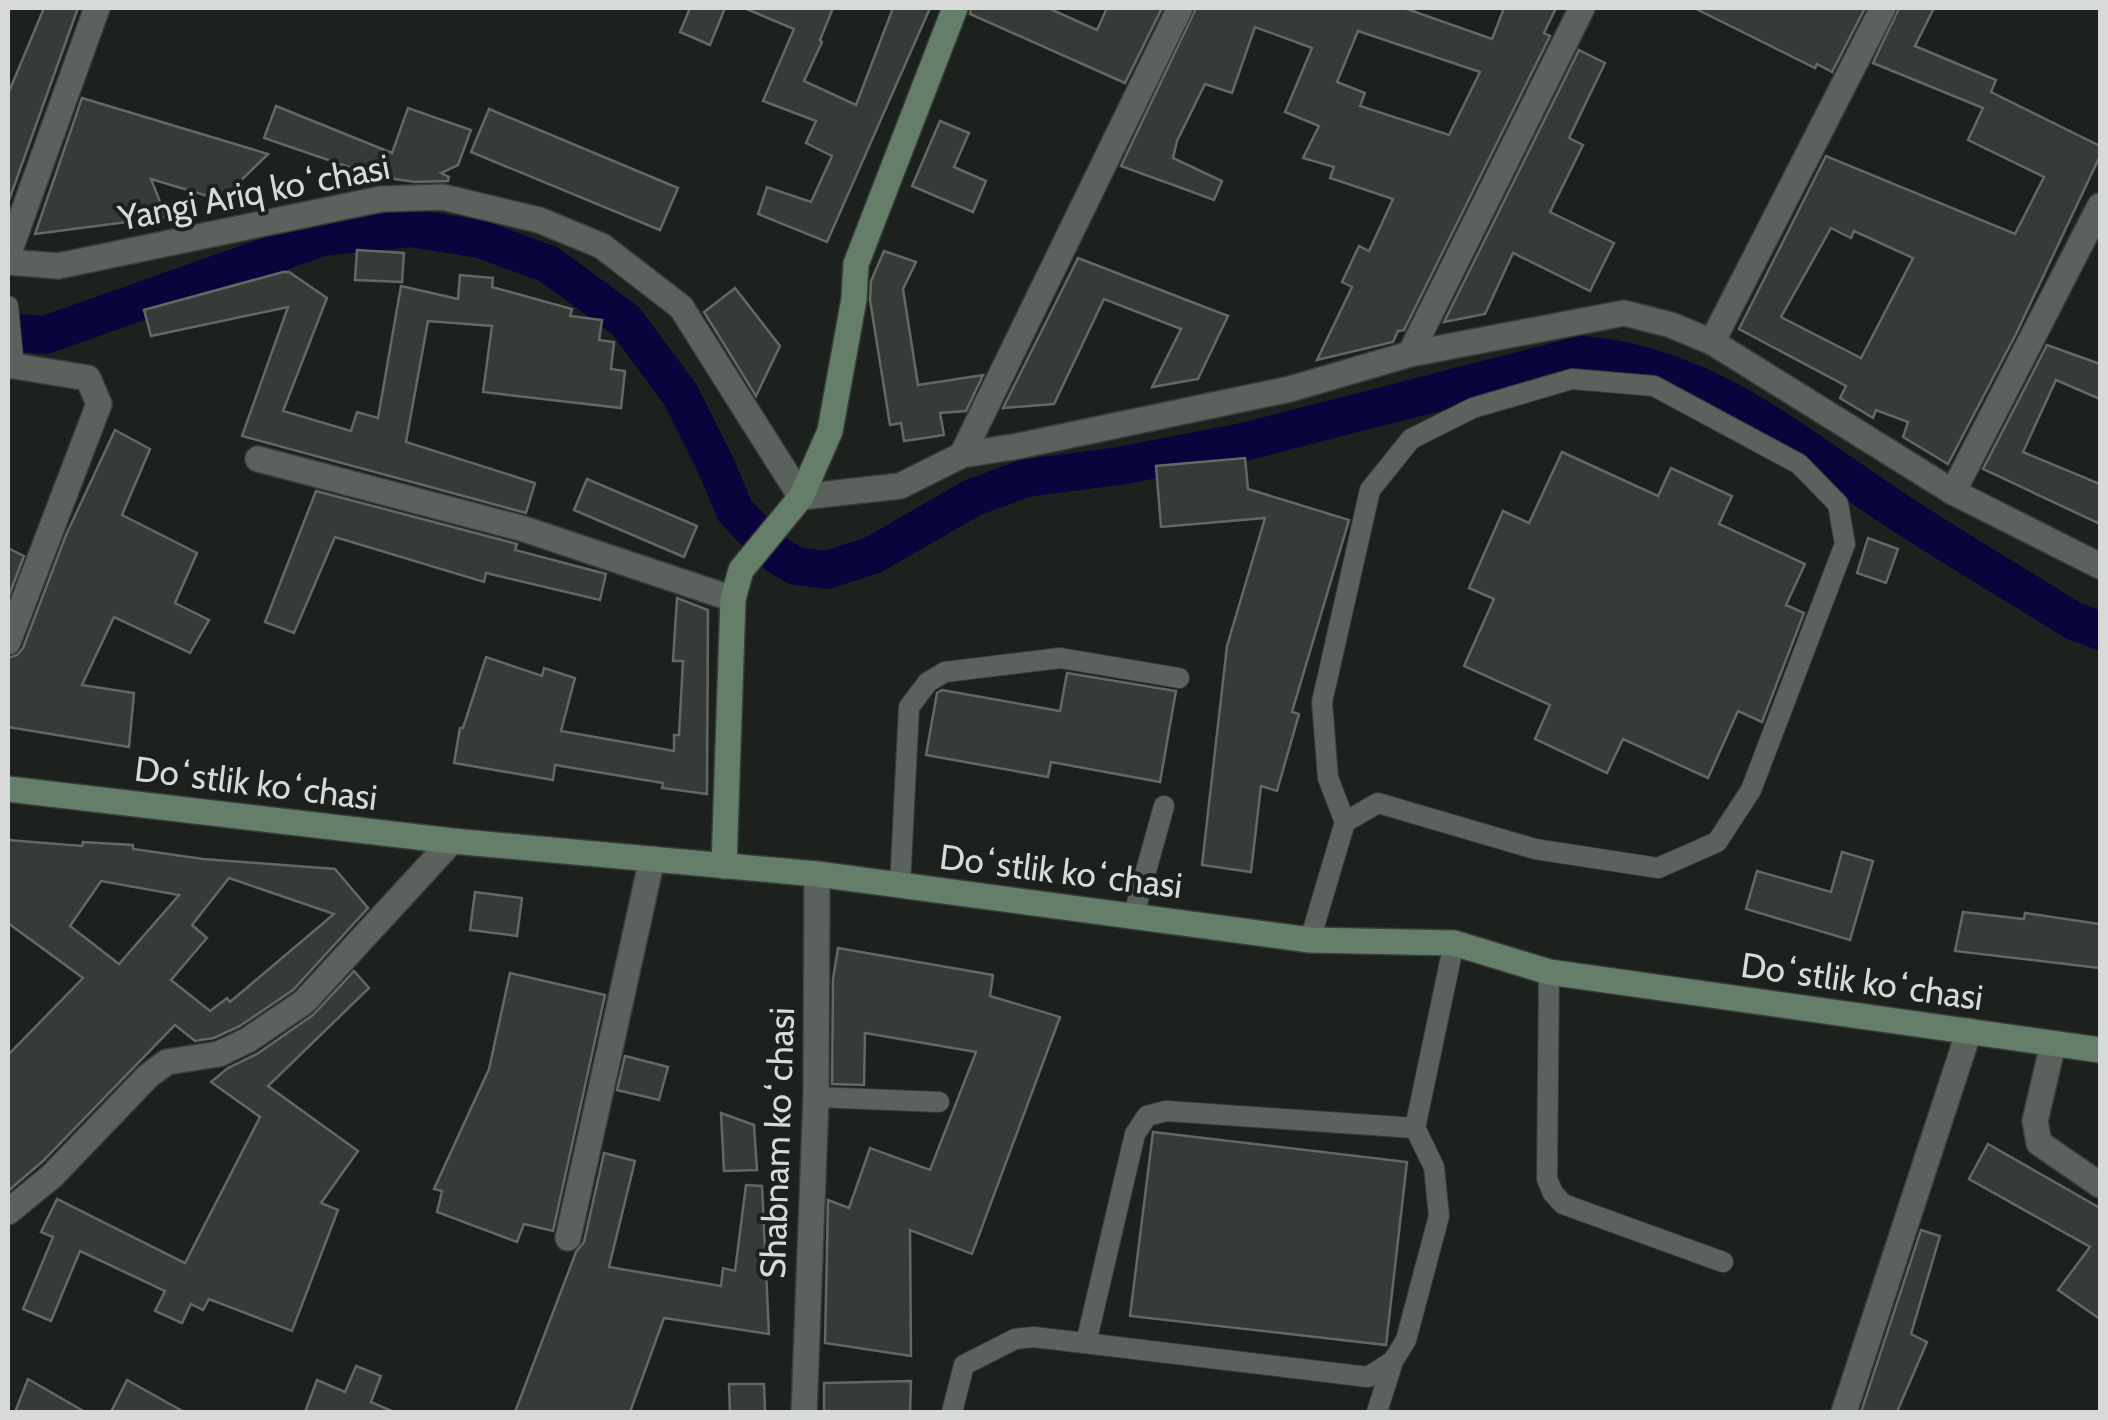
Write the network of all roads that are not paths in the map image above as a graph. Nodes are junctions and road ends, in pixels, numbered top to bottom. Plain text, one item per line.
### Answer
1 (98, 8) edge
2 (955, 8) edge
3 (1180, 8) edge
4 (1582, 8) edge
5 (1883, 8) edge
6 (2100, 206) edge
7 (8, 259) edge
8 (8, 306) edge
9 (1712, 342) junction
10 (1410, 354) junction
11 (12, 362) edge
12 (962, 454) junction
13 (258, 459) dead end
14 (1953, 492) junction
15 (801, 497) junction
16 (2100, 566) edge
17 (734, 600) junction
18 (8, 642) edge
19 (1179, 678) dead end
20 (8, 790) edge
21 (1164, 806) dead end
22 (1345, 822) junction
23 (452, 841) junction
24 (652, 859) junction
25 (724, 866) junction
26 (817, 874) junction
27 (900, 886) junction
28 (1134, 914) junction
29 (1310, 940) junction
30 (1454, 944) junction
31 (1549, 972) junction
32 (1969, 1031) junction
33 (2053, 1044) junction
34 (2100, 1050) edge
35 (816, 1098) junction
36 (940, 1102) dead end
37 (1415, 1128) junction
38 (2100, 1185) edge
39 (8, 1212) edge
40 (568, 1238) dead end
41 (1723, 1262) dead end
42 (1086, 1343) junction
43 (1393, 1361) junction
44 (804, 1412) edge
45 (952, 1412) edge
46 (1377, 1412) edge
47 (1844, 1412) edge

1 - 7 street
2 - 15 street
3 - 12 street
4 - 10 street
5 - 9 street
6 - 14 street
7 - 15 street, Yangi Ariq koʻchasi
8 - 11 lane
9 - 10 street
9 - 14 street
10 - 12 street
11 - 18 street
12 - 15 street
13 - 17 street
14 - 16 street
15 - 17 street
17 - 25 street
19 - 27 lane
20 - 23 street, Doʻstlik koʻchasi
21 - 28 lane
22 - 22 lane
22 - 29 lane
23 - 24 street, Doʻstlik koʻchasi
23 - 39 street
24 - 25 street, Doʻstlik koʻchasi
24 - 40 street
25 - 26 street, Doʻstlik koʻchasi
26 - 27 street, Doʻstlik koʻchasi
26 - 35 street, Shabnam koʻchasi
27 - 28 street, Doʻstlik koʻchasi
28 - 29 street, Doʻstlik koʻchasi
29 - 30 street, Doʻstlik koʻchasi
30 - 31 street, Doʻstlik koʻchasi
30 - 37 lane
31 - 32 street, Doʻstlik koʻchasi
31 - 41 lane
32 - 33 street, Doʻstlik koʻchasi
32 - 47 street
33 - 34 street, Doʻstlik koʻchasi
33 - 38 street
35 - 36 lane
35 - 44 street, Shabnam koʻchasi
37 - 42 lane
37 - 43 lane
42 - 43 lane
42 - 45 lane
43 - 46 lane

